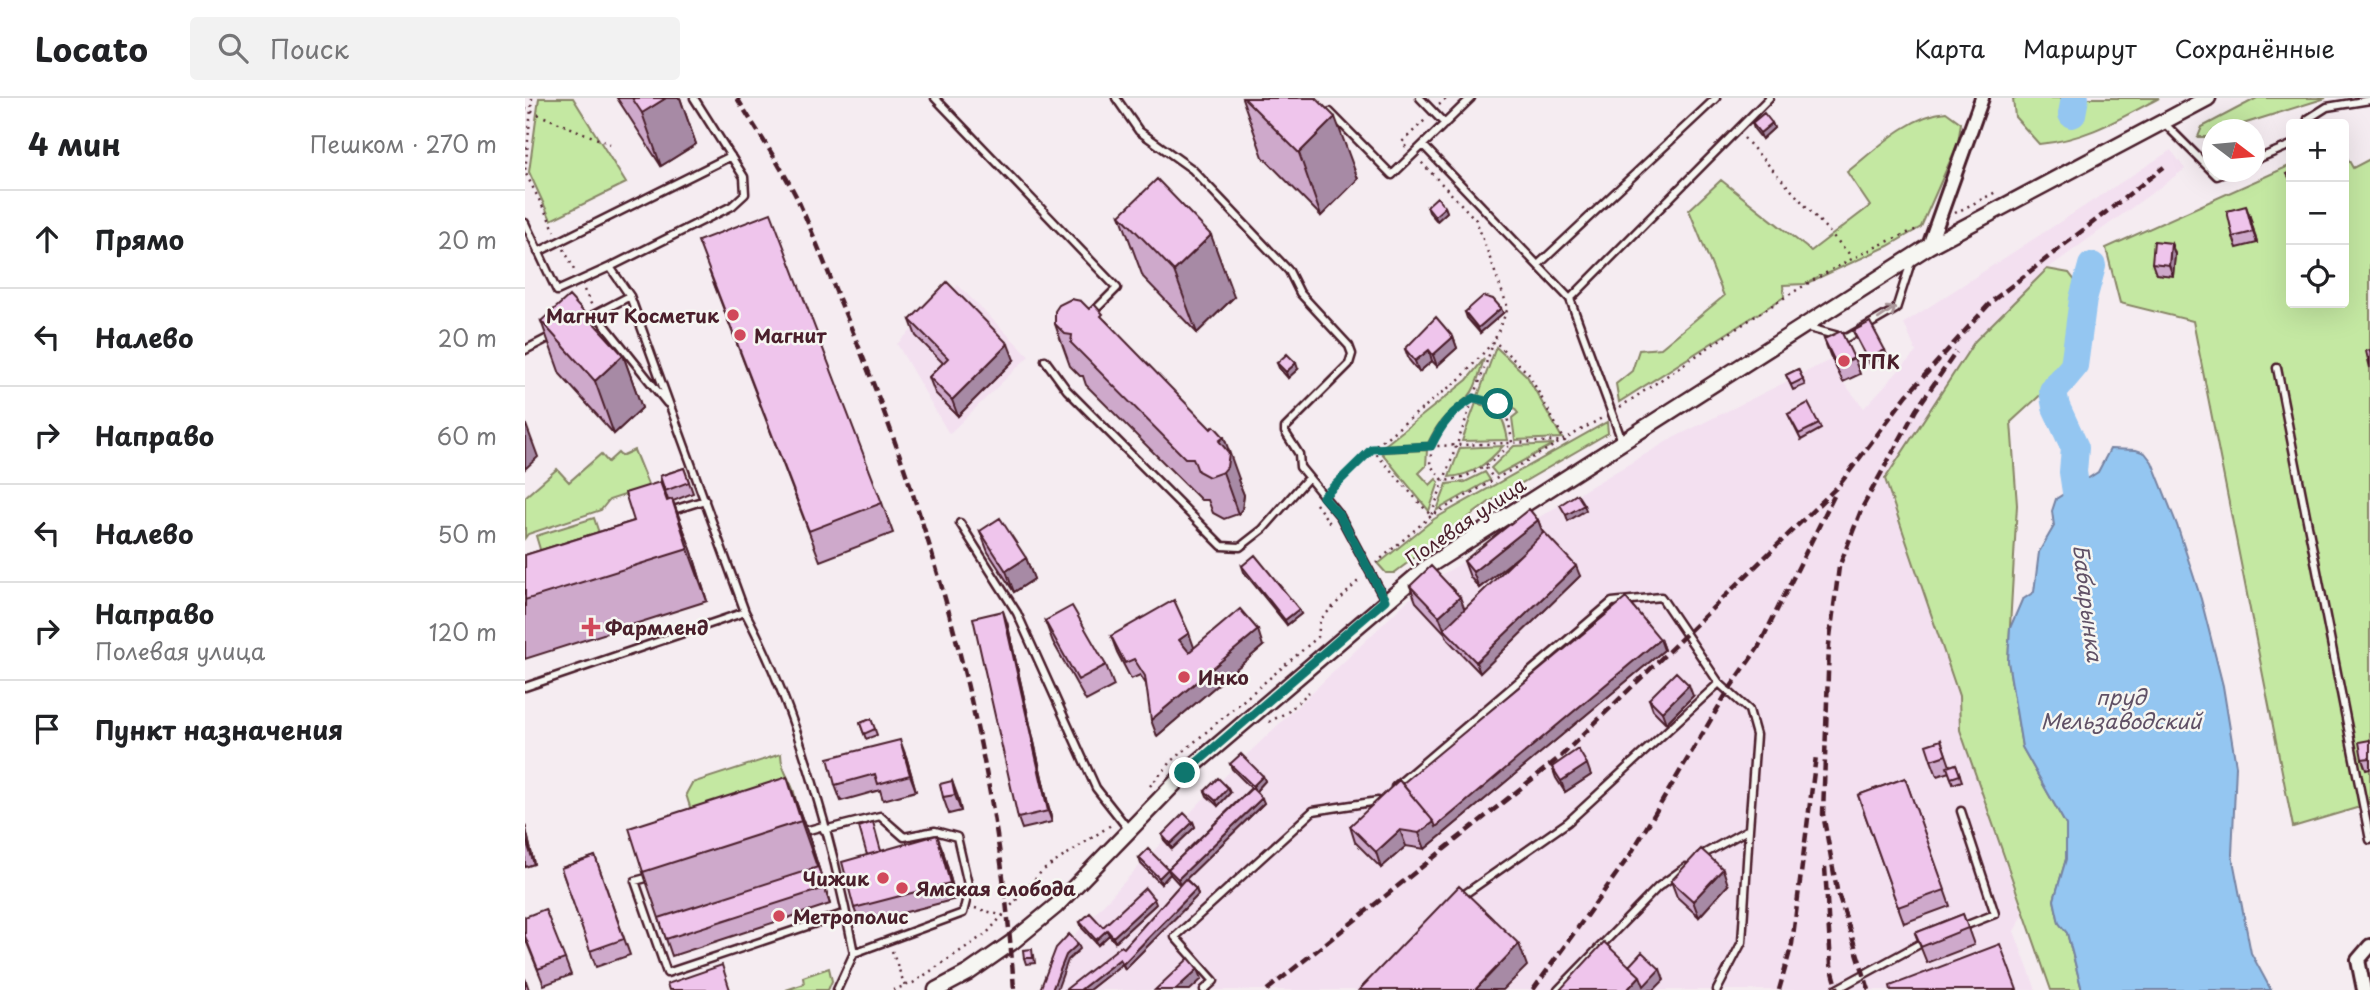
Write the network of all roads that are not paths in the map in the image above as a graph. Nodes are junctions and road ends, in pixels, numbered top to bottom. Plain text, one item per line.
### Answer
1 (694, 98) edge
2 (935, 98) edge
3 (1116, 98) edge
4 (1420, 98) edge
5 (1471, 98) edge
6 (1716, 98) edge
7 (1769, 98) edge
8 (1982, 98) edge
9 (2209, 98) edge
10 (2370, 100) edge
11 (1325, 107) edge
12 (2308, 119) dead end
13 (2164, 123) junction
14 (1445, 124) junction
15 (1423, 145) junction
16 (2286, 147) edge
17 (731, 156) junction
18 (2265, 156) edge
19 (2202, 161) edge
20 (525, 223) edge
21 (1929, 246) junction
22 (538, 252) junction
23 (1913, 256) junction
24 (1539, 264) junction
25 (610, 267) junction
26 (630, 296) junction
27 (1570, 299) junction
28 (596, 314) junction
29 (1081, 324) edge
30 (572, 326) edge
31 (1803, 327) junction
32 (560, 332) edge
33 (525, 350) edge
34 (1045, 360) dead end
35 (2277, 368) dead end
36 (670, 407) junction
37 (1622, 441) junction
38 (1308, 478) junction
39 (705, 500) junction
40 (665, 512) edge
41 (960, 523) dead end
42 (1385, 600) junction
43 (745, 612) junction
44 (1719, 683) junction
45 (525, 687) edge
46 (1961, 811) dead end
47 (2367, 813) edge
48 (823, 828) junction
49 (1129, 830) junction
50 (1749, 830) junction
51 (794, 834) edge
52 (2370, 840) edge
53 (661, 873) edge
54 (1456, 899) edge
55 (846, 913) junction
56 (1948, 932) edge
57 (1937, 936) edge
58 (2368, 949) edge
59 (853, 953) junction
60 (837, 990) edge
61 (936, 990) edge
62 (1204, 990) edge
63 (1558, 990) edge
64 (1717, 990) edge
65 (1835, 990) edge
66 (2364, 990) edge

1 - 17 lane
2 - 29 lane
3 - 38 lane
4 - 14 lane
5 - 14 lane
6 - 24 lane
7 - 27 lane
8 - 21 street
9 - 13 street, Полевая улица
10 - 12 lane
11 - 15 lane
13 - 19 lane
13 - 21 street, Полевая улица
14 - 15 lane
15 - 24 lane
16 - 18 lane
17 - 22 lane
17 - 25 lane
20 - 22 lane
21 - 23 street, Полевая улица
22 - 25 lane
23 - 31 street, Полевая улица
31 -> 23 lane
24 - 27 lane
25 - 26 lane
26 - 28 lane
26 - 36 lane
27 - 37 lane
28 - 30 lane
28 - 36 lane
31 - 37 street, Полевая улица
32 - 33 lane
34 - 38 lane
35 - 47 lane
36 - 39 lane
37 - 42 street, Полевая улица
38 - 42 lane
39 - 40 lane
39 - 43 lane
41 - 49 lane
42 - 49 street, Полевая улица
43 - 45 lane
43 - 48 lane
44 - 50 lane
44 - 54 lane
44 - 62 lane
46 - 56 lane
47 - 52 lane
48 - 51 lane
48 - 55 lane
48 - 59 lane
49 - 61 street, Полевая улица
50 - 63 lane
50 - 64 lane
53 - 55 lane
55 - 59 lane
57 - 65 lane
58 - 66 street
59 - 60 lane

